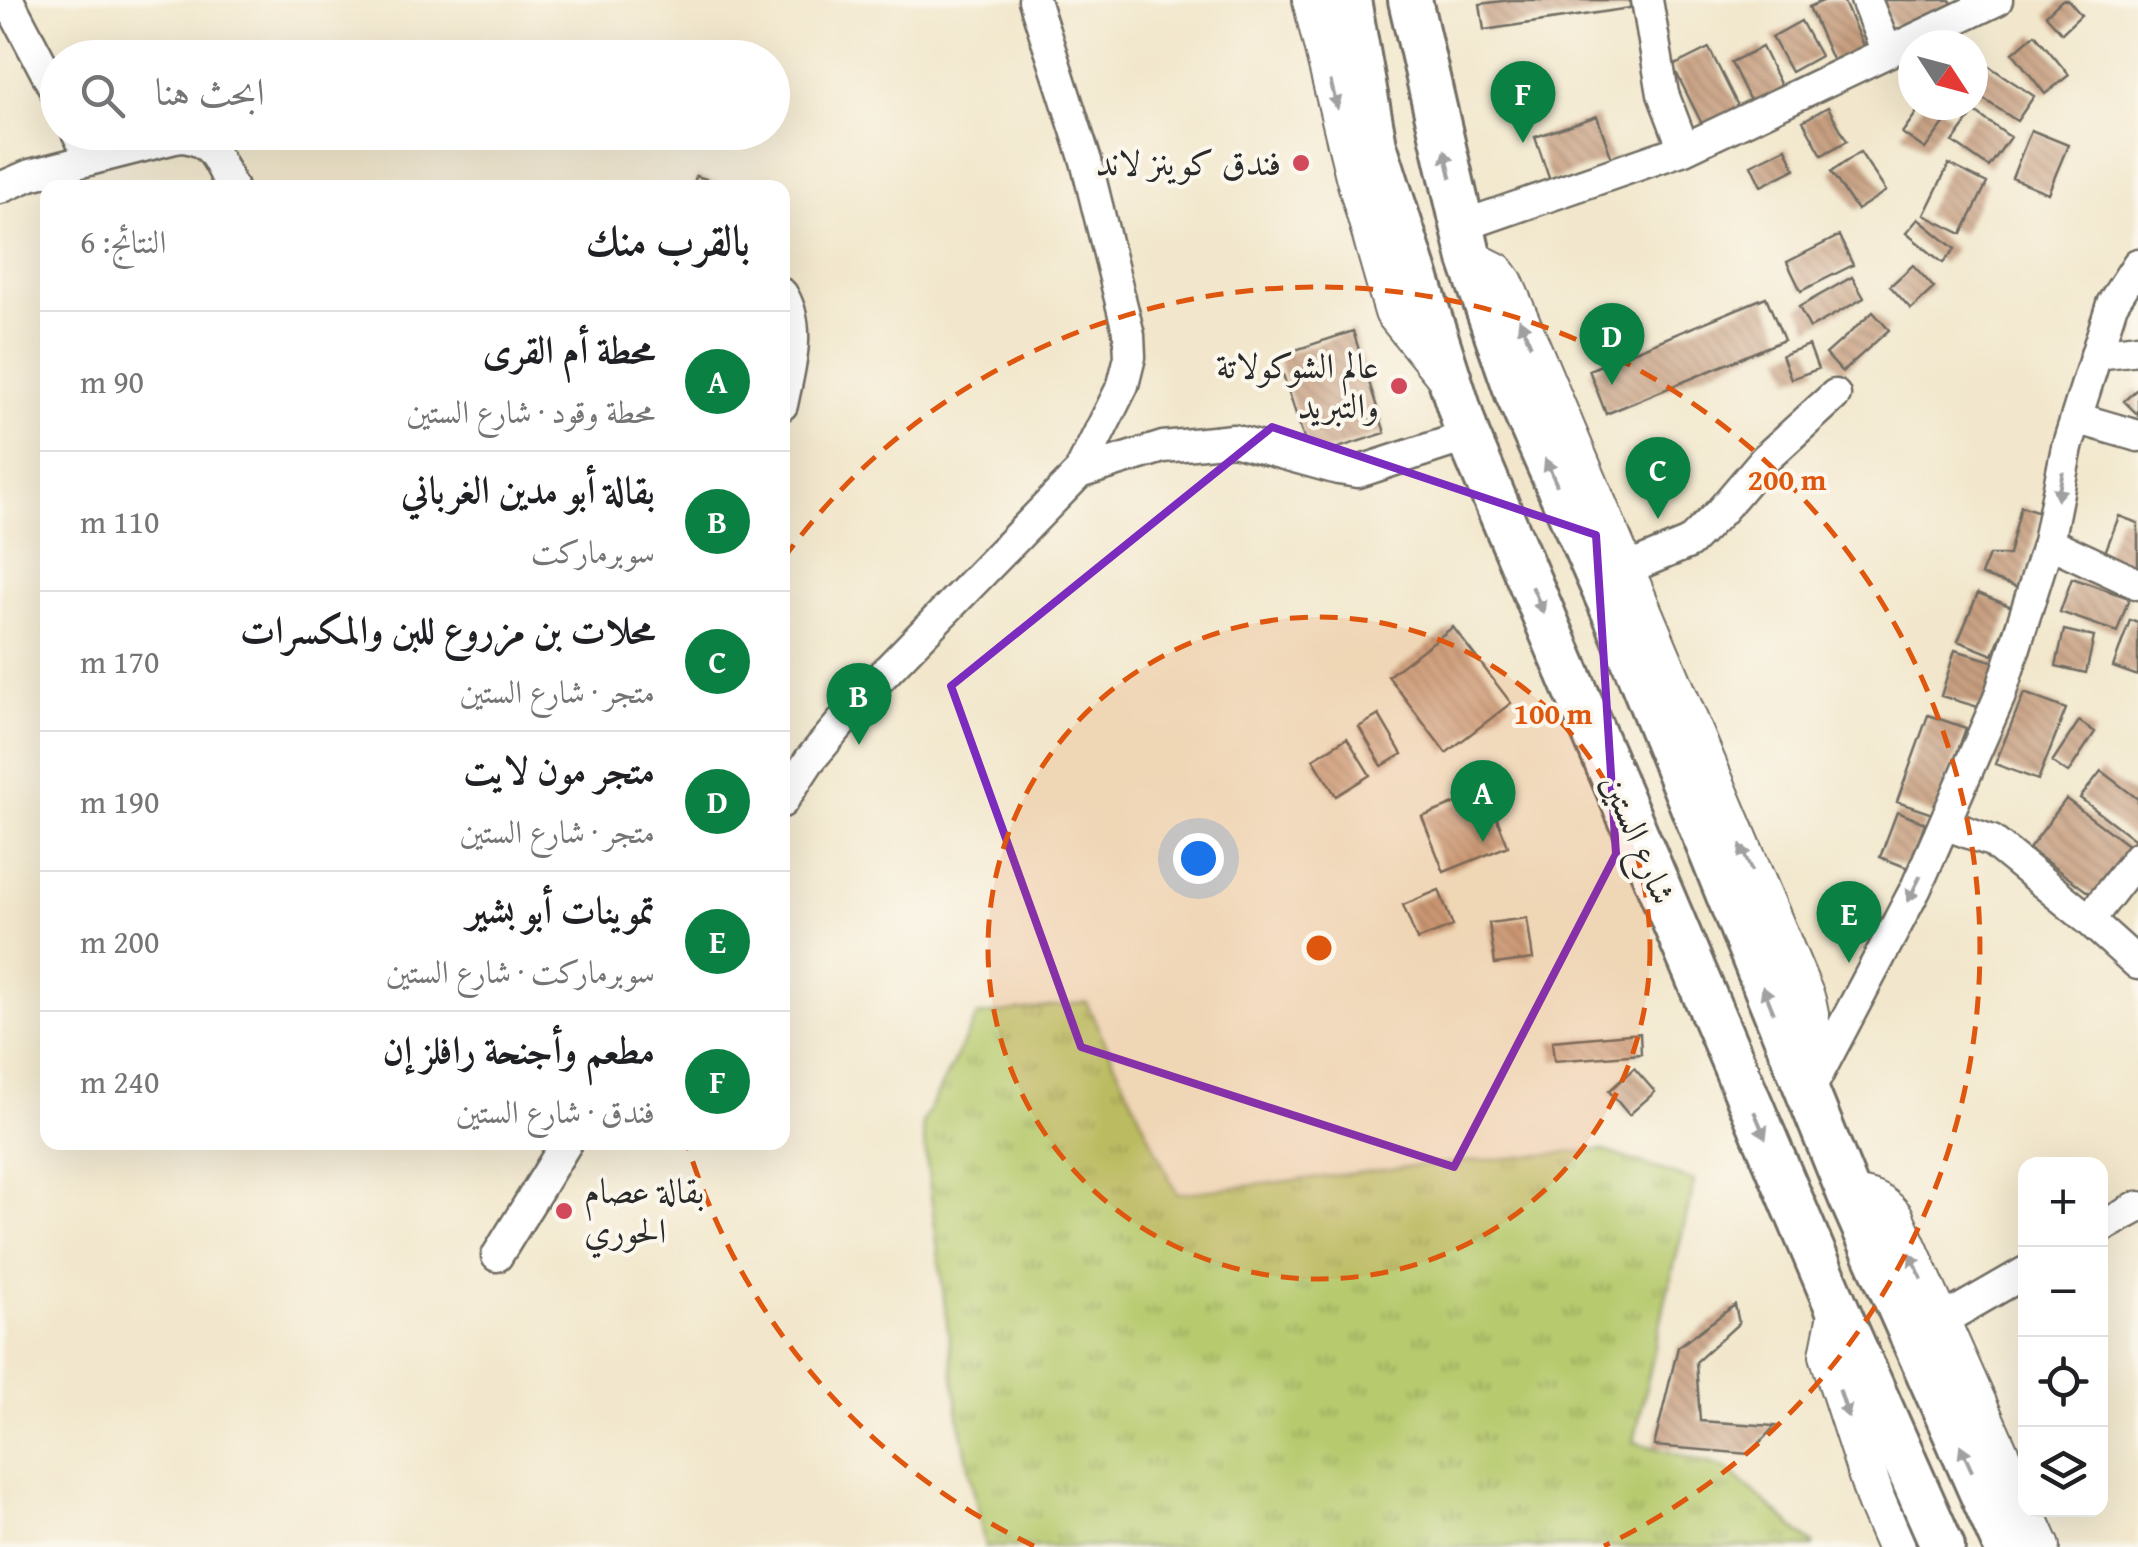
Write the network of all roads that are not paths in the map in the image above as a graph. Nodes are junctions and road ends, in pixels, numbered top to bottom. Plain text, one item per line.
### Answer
1 (8, 0) edge
2 (1034, 0) edge
3 (1312, 0) edge
4 (1349, 0) edge
5 (1410, 0) edge
6 (1646, 0) edge
7 (1866, 0) edge
8 (1997, 0) edge
9 (1887, 52) junction
10 (40, 61) edge
11 (1684, 149) junction
12 (77, 150) edge
13 (211, 150) edge
14 (228, 180) edge
15 (0, 188) edge
16 (1466, 243) junction
17 (2138, 264) edge
18 (790, 308) edge
19 (2138, 349) edge
20 (2097, 354) junction
21 (790, 358) edge
22 (1448, 380) junction
23 (1835, 394) dead end
24 (2076, 418) junction
25 (1468, 436) junction
26 (2138, 436) edge
27 (1078, 474) junction
28 (2048, 542) junction
29 (2138, 584) edge
30 (1627, 599) junction
31 (790, 790) edge
32 (1944, 824) junction
33 (2138, 857) edge
34 (2089, 920) junction
35 (2138, 964) edge
36 (1804, 1088) junction
37 (562, 1150) edge
38 (1850, 1198) junction
39 (2138, 1207) edge
40 (2108, 1224) edge
41 (497, 1256) dead end
42 (2018, 1277) edge
43 (1838, 1310) junction
44 (1941, 1321) junction
45 (1946, 1373) junction
46 (1896, 1547) edge
47 (1944, 1547) edge
48 (2006, 1547) edge
49 (2042, 1547) edge

1 - 10 street
2 - 27 street
3 -> 22 main road
4 - 22 highway, شارع الستين
16 -> 5 highway, شارع الستين
6 - 11 street
7 - 9 street
8 - 9 street
9 - 11 street
11 - 16 street
12 - 15 street
13 - 14 street
30 -> 16 highway, شارع الستين
17 - 20 street
18 - 21 street
19 - 20 street
20 - 24 street
22 - 25 highway, شارع الستين
23 - 30 street
24 - 26 street
24 -> 28 street
25 - 27 street
25 -> 43 highway, شارع الستين
27 - 31 street
28 - 29 street
28 - 32 street
36 -> 30 highway, شارع الستين
32 - 34 street
32 -> 36 street
33 - 34 street
34 - 35 street
36 - 38 highway, شارع الستين
37 - 41 street
44 -> 38 main road
38 - 45 highway, شارع الستين
39 - 40 street
42 - 44 street
43 -> 46 main road
43 - 47 highway, شارع الستين
44 - 45 main road
48 -> 45 highway, شارع الستين
45 - 49 main road

